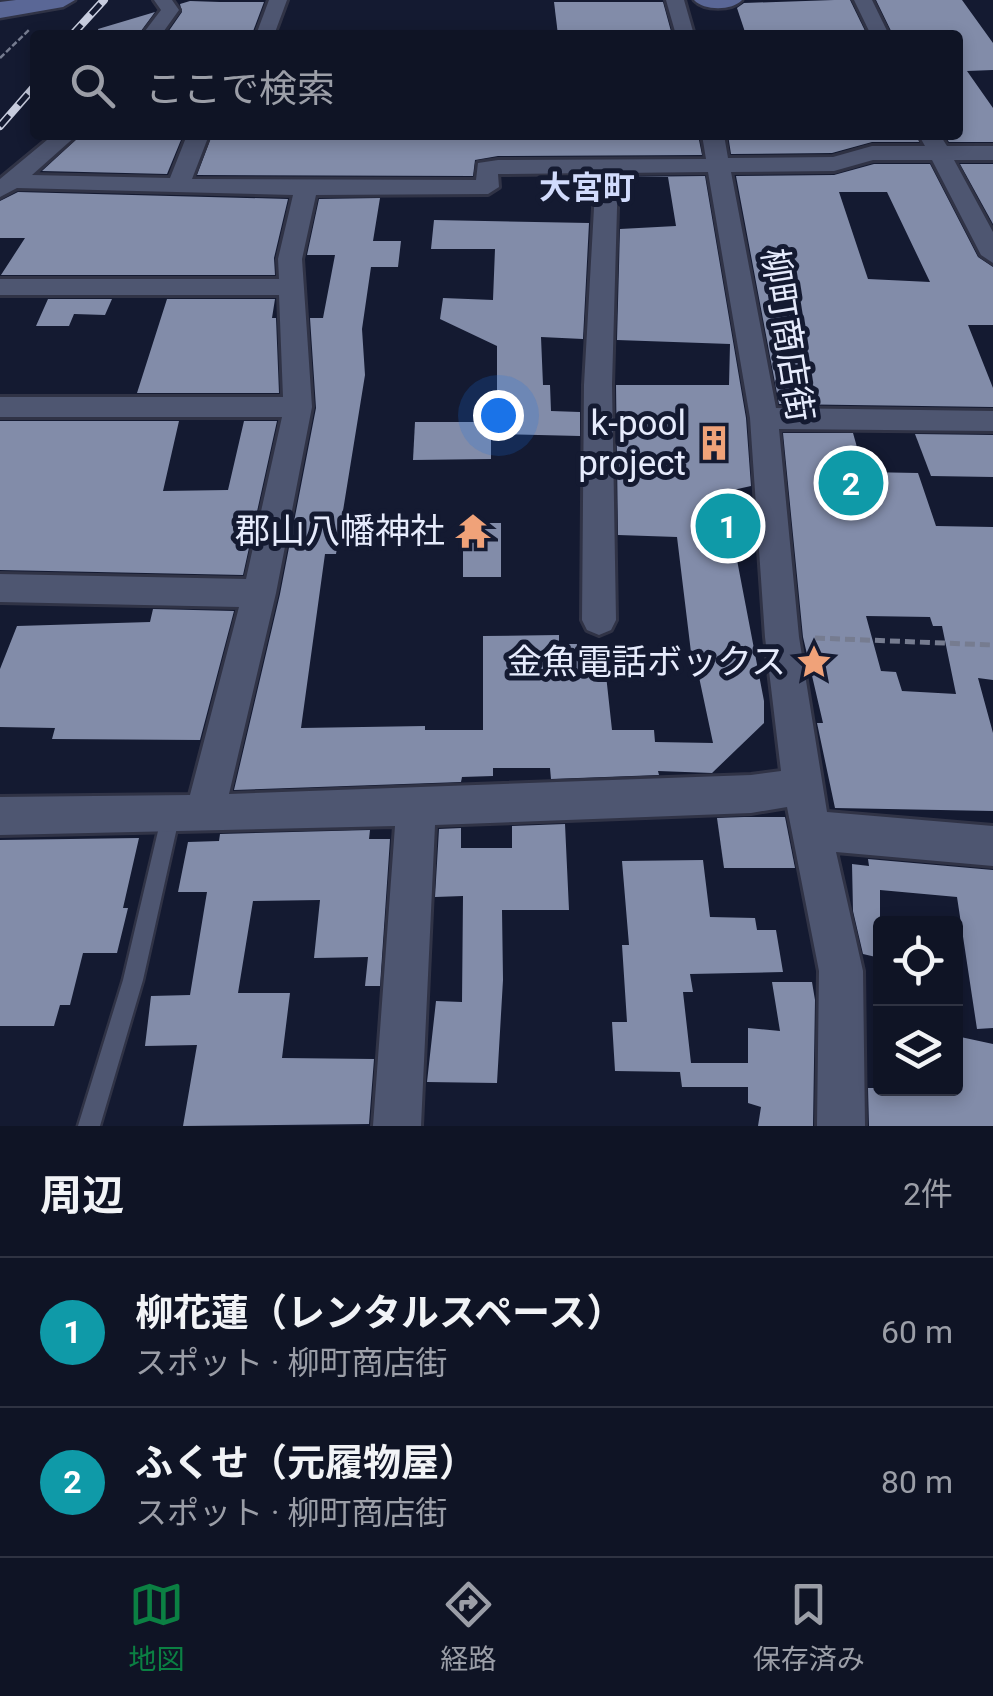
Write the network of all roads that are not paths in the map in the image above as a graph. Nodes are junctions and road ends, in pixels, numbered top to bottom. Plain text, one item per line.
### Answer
1 (63, 0) edge
2 (163, 0) edge
3 (278, 0) edge
4 (675, 0) edge
5 (706, 0) edge
6 (730, 0) edge
7 (863, 0) edge
8 (0, 10) edge
9 (154, 30) edge
10 (266, 30) edge
11 (684, 30) edge
12 (878, 30) edge
13 (60, 140) edge
14 (196, 140) edge
15 (934, 144) edge
16 (717, 150) edge
17 (993, 153) edge
18 (607, 166) junction
19 (5, 186) edge
20 (178, 186) junction
21 (306, 188) junction
22 (993, 255) edge
23 (0, 287) edge
24 (292, 287) junction
25 (0, 406) edge
26 (298, 408) junction
27 (764, 418) junction
28 (993, 421) edge
29 (0, 588) edge
30 (259, 593) junction
31 (599, 620) dead end
32 (802, 786) junction
33 (416, 807) junction
34 (188, 814) junction
35 (0, 816) edge
36 (814, 830) junction
37 (993, 846) edge
38 (89, 1126) edge
39 (397, 1126) edge
40 (841, 1126) edge

1 - 8 main road
2 - 9 street
3 - 10 street
4 - 11 street
5 - 6 main road
7 - 12 street
13 - 19 street
14 - 20 street
15 - 16 street
15 - 17 street
15 - 22 street
16 - 18 street
16 - 27 street, 柳町商店街
18 - 21 street
18 - 31 street
19 - 20 street
20 - 21 street
21 - 24 street
23 - 24 street
24 - 26 street
25 - 26 street
26 - 30 street
27 - 28 street
27 - 32 street, 柳町商店街
29 - 30 street
30 - 34 street
32 - 33 street
32 - 36 street, 柳町商店街
33 - 34 street
33 - 39 street
34 - 35 street
34 - 38 lane
36 - 37 street
36 - 40 street, 柳町商店街

